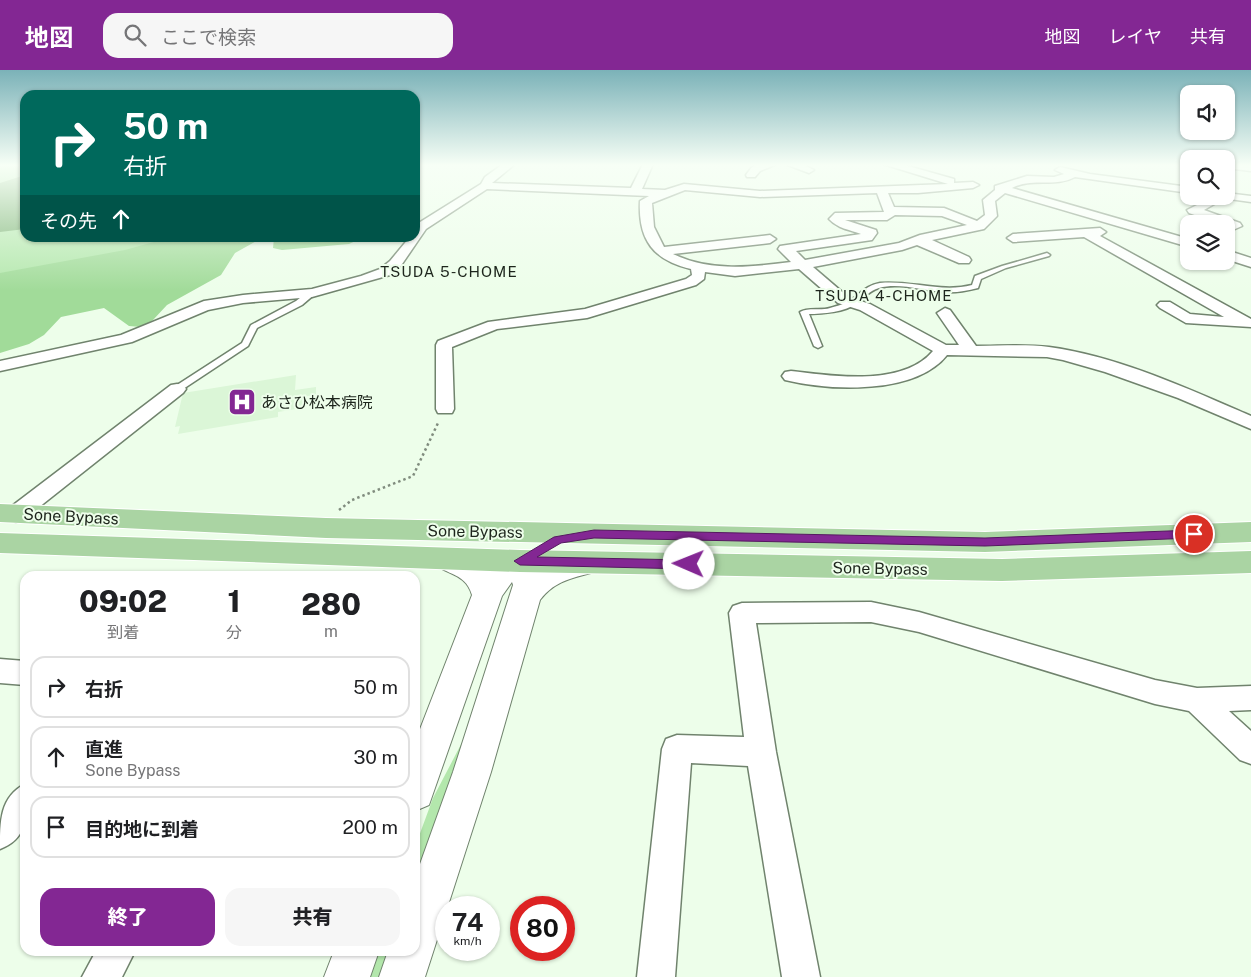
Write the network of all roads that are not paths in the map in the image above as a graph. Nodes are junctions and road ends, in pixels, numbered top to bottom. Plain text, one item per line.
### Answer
1 (453, 206) edge
2 (646, 206) edge
3 (888, 206) edge
4 (990, 206) edge
5 (1061, 206) edge
6 (1202, 206) edge
7 (890, 211) junction
8 (1203, 215) edge
9 (1251, 224) edge
10 (980, 226) junction
11 (755, 228) dead end
12 (420, 229) edge
13 (1138, 229) junction
14 (1235, 230) edge
15 (1086, 233) junction
16 (877, 235) junction
17 (1038, 236) junction
18 (1013, 238) dead end
19 (770, 239) junction
20 (918, 241) junction
21 (1180, 241) edge
22 (411, 242) edge
23 (902, 246) junction
24 (785, 249) junction
25 (660, 250) junction
26 (1047, 255) joint
27 (1235, 257) edge
28 (964, 260) dead end
29 (1251, 263) edge
30 (800, 264) junction
31 (697, 267) junction
32 (312, 293) junction
33 (853, 304) junction
34 (1165, 305) dead end
35 (945, 313) dead end
36 (1249, 323) edge
37 (818, 346) dead end
38 (943, 350) junction
39 (971, 350) junction
40 (0, 366) edge
41 (791, 376) dead end
42 (177, 389) joint
43 (445, 409) road end
44 (1251, 422) edge
45 (8, 513) edge
46 (455, 530) junction
47 (1251, 532) edge
48 (594, 534) junction
49 (0, 543) edge
50 (446, 559) junction
51 (520, 561) junction
52 (592, 562) junction
53 (1251, 562) edge
54 (487, 596) junction
55 (526, 597) junction
56 (0, 671) edge
57 (20, 673) edge
58 (1251, 698) edge
59 (1197, 700) junction
60 (1251, 750) edge
61 (761, 752) junction
62 (420, 778) edge
63 (20, 806) edge
64 (0, 832) edge
65 (420, 925) edge
66 (113, 956) edge
67 (355, 956) edge
68 (409, 956) edge
69 (102, 977) edge
70 (348, 977) edge
71 (402, 977) edge
72 (656, 977) edge
73 (801, 977) edge

1 - 12 street
2 - 25 street
3 - 7 street
4 - 10 street
5 - 13 street
6 - 8 street
7 - 10 street
7 - 16 street
9 - 14 street
10 - 20 street
11 - 19 street
13 - 15 street
13 - 21 street
15 - 17 street
15 - 36 street
16 - 23 street
16 - 24 street
17 - 18 street
17 - 26 street
19 - 24 street
19 - 25 street
20 - 23 street
20 - 28 street
22 - 32 street
23 - 30 street
24 - 30 street
25 - 31 street
26 - 33 lane
27 - 29 street
30 - 31 street
30 - 33 street
31 - 43 street
32 - 40 street
32 - 42 lane
33 - 37 lane
33 - 38 street
34 - 36 street
35 - 39 street
38 - 39 street
38 - 41 street
39 - 44 street
42 - 45 street
45 - 46 highway, Sone Bypass
46 - 48 highway, Sone Bypass
46 - 51 highway
47 - 48 highway, Sone Bypass
48 - 51 highway
49 - 50 highway, Sone Bypass
50 - 51 highway, Sone Bypass
50 - 54 street
51 - 52 highway, Sone Bypass
51 - 54 street
51 - 55 street
52 - 53 highway, Sone Bypass
52 - 55 street
54 - 62 street
55 - 65 street
56 - 57 street
58 - 59 street
59 - 60 street
59 - 61 street
61 - 72 street
61 - 73 street
63 - 64 street
66 - 69 street
67 - 70 street
68 - 71 street

